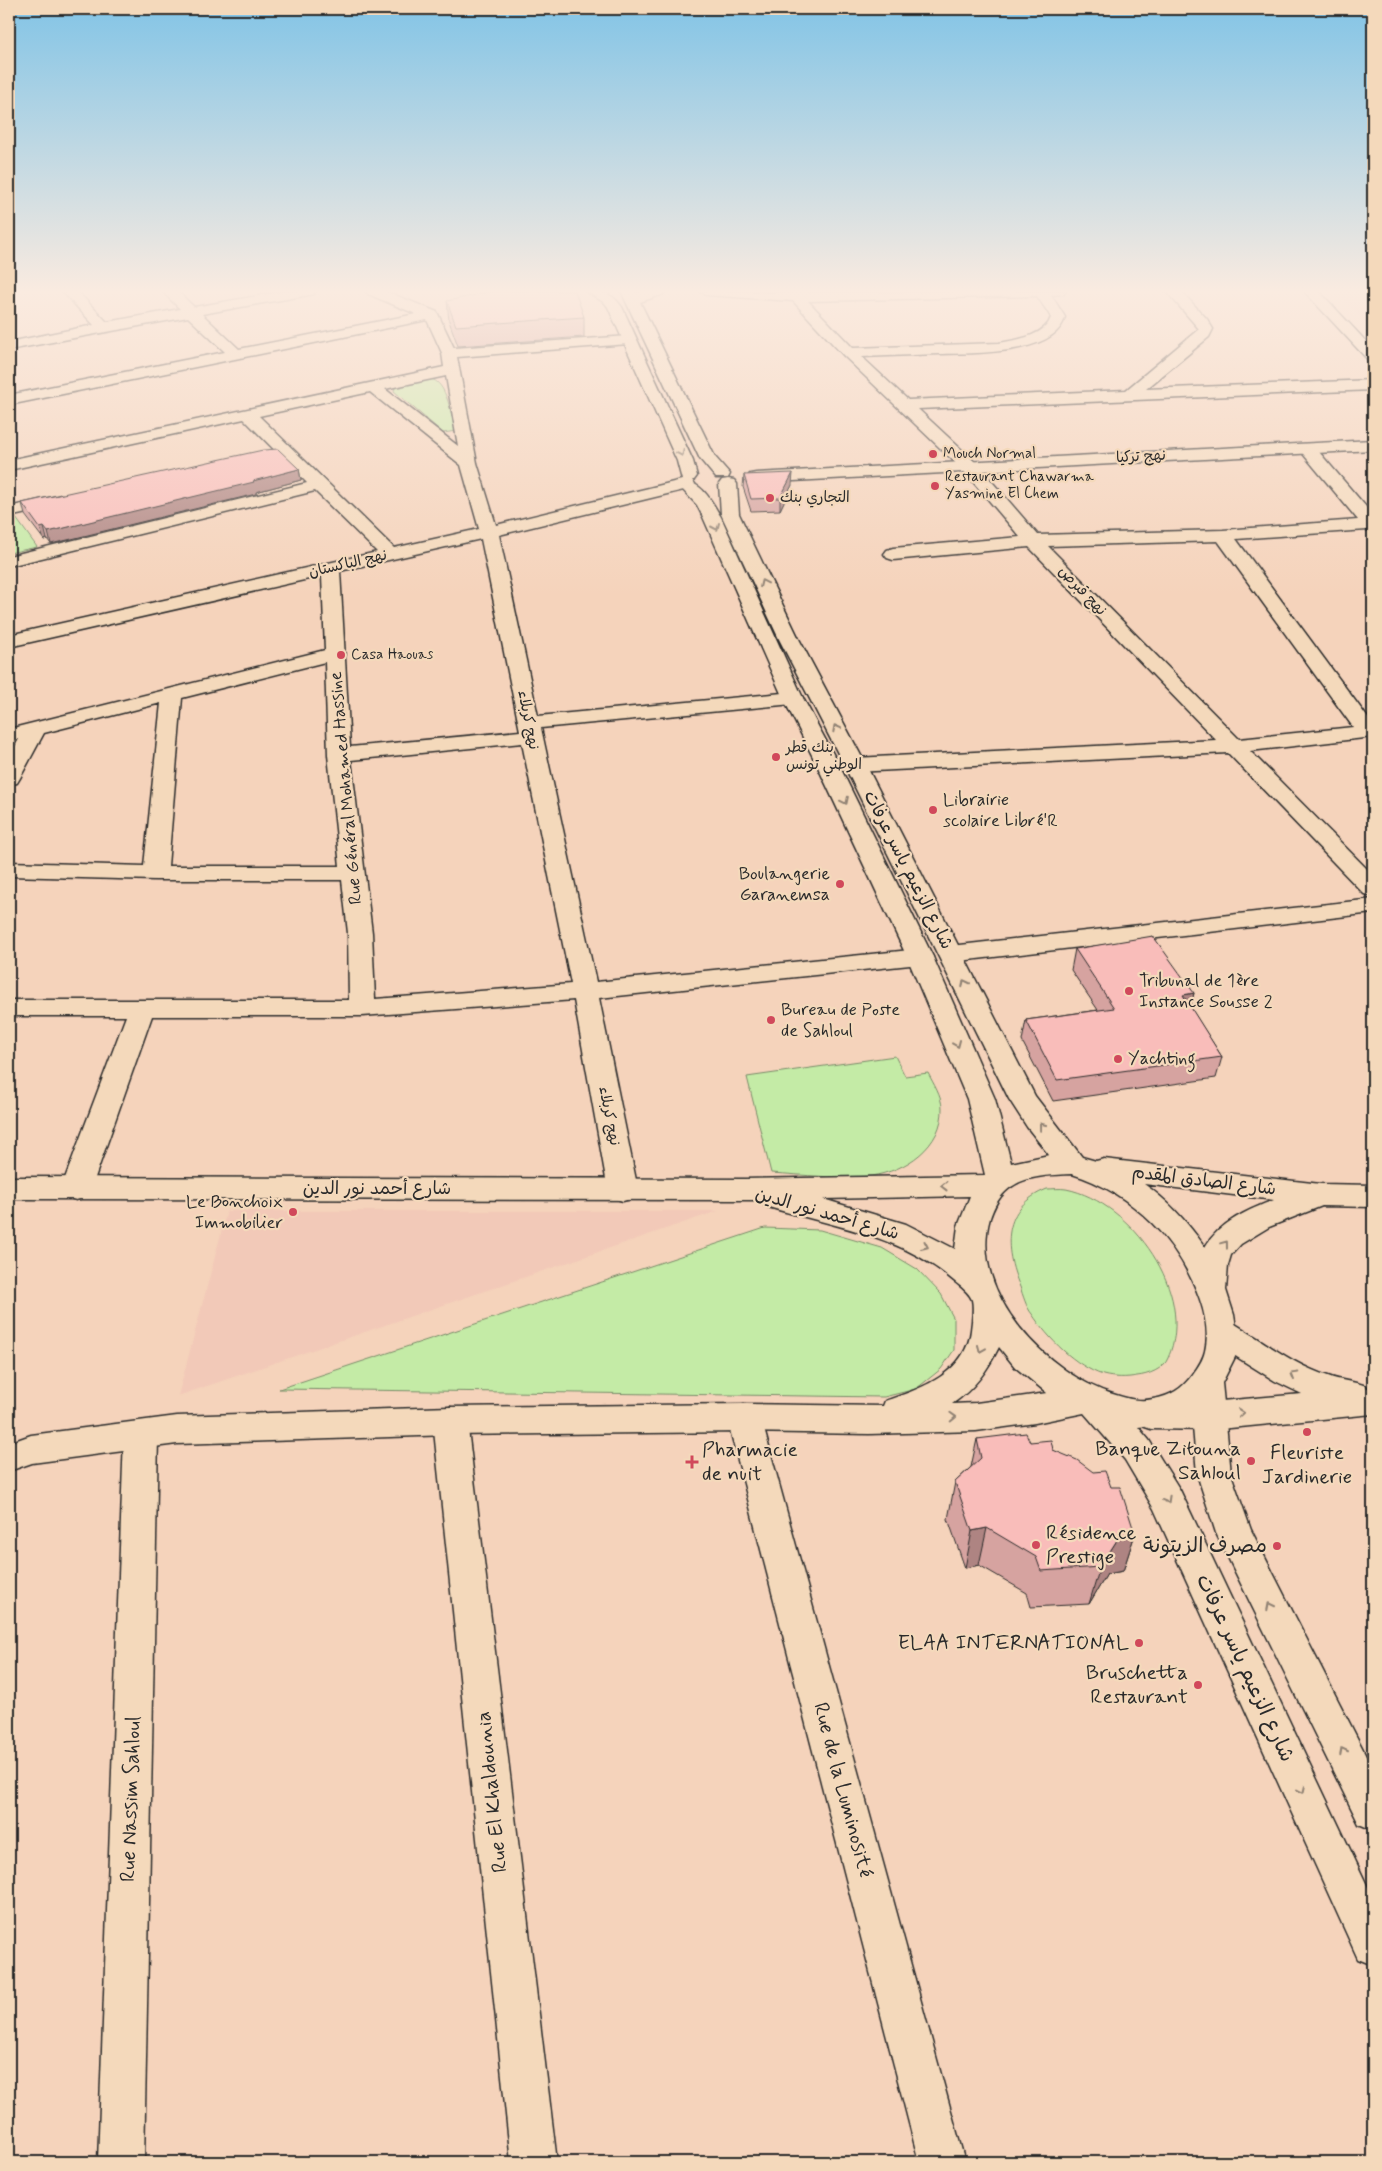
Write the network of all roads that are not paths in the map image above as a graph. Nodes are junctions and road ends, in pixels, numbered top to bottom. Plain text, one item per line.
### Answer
1 (47, 392) edge
2 (348, 392) edge
3 (380, 392) edge
4 (456, 392) edge
5 (653, 392) edge
6 (676, 392) edge
7 (891, 392) edge
8 (1176, 392) edge
9 (1130, 394) joint
10 (9, 400) edge
11 (904, 405) junction
12 (248, 414) junction
13 (1373, 445) edge
14 (282, 449) junction
15 (1306, 449) junction
16 (263, 454) edge
17 (469, 463) junction
18 (9, 465) edge
19 (969, 466) junction
20 (726, 479) junction
21 (688, 482) junction
22 (319, 486) junction
23 (75, 497) edge
24 (9, 512) edge
25 (1372, 525) edge
26 (489, 532) junction
27 (1223, 535) junction
28 (1033, 541) junction
29 (390, 554) junction
30 (893, 554) dead end
31 (9, 561) edge
32 (331, 568) junction
33 (9, 641) edge
34 (333, 654) junction
35 (172, 694) junction
36 (793, 698) junction
37 (35, 729) junction
38 (529, 730) junction
39 (1370, 731) edge
40 (9, 735) edge
41 (1234, 746) junction
42 (339, 755) junction
43 (855, 765) junction
44 (9, 778) edge
45 (9, 869) edge
46 (155, 873) junction
47 (353, 873) junction
48 (1373, 889) edge
49 (1373, 906) edge
50 (951, 954) junction
51 (920, 957) junction
52 (585, 991) junction
53 (9, 1008) edge
54 (362, 1008) junction
55 (142, 1009) junction
56 (1079, 1165) junction
57 (997, 1182) junction
58 (9, 1188) edge
59 (76, 1189) junction
60 (624, 1190) junction
61 (745, 1190) junction
62 (1322, 1195) junction
63 (1373, 1196) edge
64 (1211, 1289) junction
65 (985, 1295) junction
66 (1224, 1333) junction
67 (1208, 1399) junction
68 (1373, 1399) edge
69 (1092, 1402) junction
70 (744, 1418) junction
71 (869, 1420) junction
72 (450, 1421) junction
73 (141, 1436) junction
74 (16, 1451) edge
75 (1373, 1810) edge
76 (1373, 1944) edge
77 (121, 2162) edge
78 (534, 2162) edge
79 (942, 2162) edge

1 - 10 street
2 - 12 street
3 - 17 street
4 - 17 street, نهج كربلاء
5 -> 21 street, شارع الزعيم ياسر عرفات
6 - 20 street
7 - 11 street, نهج قبرص
8 - 9 street
9 - 11 street
11 - 19 street, نهج قبرص
12 - 14 street
12 - 18 street
13 - 15 street, نهج تركيا
14 - 16 street
14 - 22 street
15 - 19 street, نهج تركيا
15 - 25 street
17 - 26 street, نهج كربلاء
19 - 20 street, نهج تركيا
19 - 28 street, نهج قبرص
20 - 21 street, نهج تركيا
43 -> 20 street, شارع الزعيم ياسر عرفات
21 - 26 street, نهج الباكستان
21 -> 36 street, شارع الزعيم ياسر عرفات
22 - 29 street
22 - 31 street
23 - 24 street
25 - 27 street
26 - 29 street, نهج الباكستان
26 - 38 street, نهج كربلاء
27 - 28 street
27 - 39 street
28 - 30 street
28 - 41 street, نهج قبرص
29 - 32 street, نهج الباكستان
32 - 33 street, نهج الباكستان
32 - 34 street, Rue Général Mohamed Hassine
34 - 35 street
34 - 42 street, Rue Général Mohamed Hassine
35 - 37 street
35 - 46 street
36 - 38 street
36 -> 51 street, شارع الزعيم ياسر عرفات
37 - 40 street
37 - 44 street
38 - 42 street
38 - 52 street, نهج كربلاء
39 - 41 street
41 - 43 street
41 - 48 street, نهج قبرص
42 - 47 street, Rue Général Mohamed Hassine
43 - 50 street, شارع الزعيم ياسر عرفات
45 - 46 street
46 - 47 street
47 - 54 street, Rue Général Mohamed Hassine
49 - 50 street
56 -> 50 street, شارع الزعيم ياسر عرفات
51 - 52 street
51 -> 57 street, شارع الزعيم ياسر عرفات
52 - 54 street
52 - 60 street, نهج كربلاء
53 - 55 street
54 - 55 street
55 - 59 street
56 - 57 street, شارع الصادق المقدم
56 - 62 street, شارع الصادق المقدم
56 - 64 street
57 -> 61 street, شارع أحمد نور الدين
57 - 65 street
58 - 59 street, شارع أحمد نور الدين
59 - 60 street, شارع أحمد نور الدين
60 - 61 street, شارع أحمد نور الدين
61 -> 65 street, شارع أحمد نور الدين
62 - 63 street, شارع الصادق المقدم
64 -> 62 street, شارع الصادق المقدم
64 - 66 street
65 - 69 street
65 -> 71 street
66 - 67 street
68 -> 66 street
67 -> 68 street
67 - 69 street
75 -> 67 street
71 -> 69 street
69 -> 76 street, شارع الزعيم ياسر عرفات
70 - 71 street
70 - 72 street
70 - 79 street, Rue de la Luminosité
72 - 73 street
72 - 78 street, Rue El Khaldounia
73 - 74 street
73 - 77 street, Rue Nassim Sahloul

